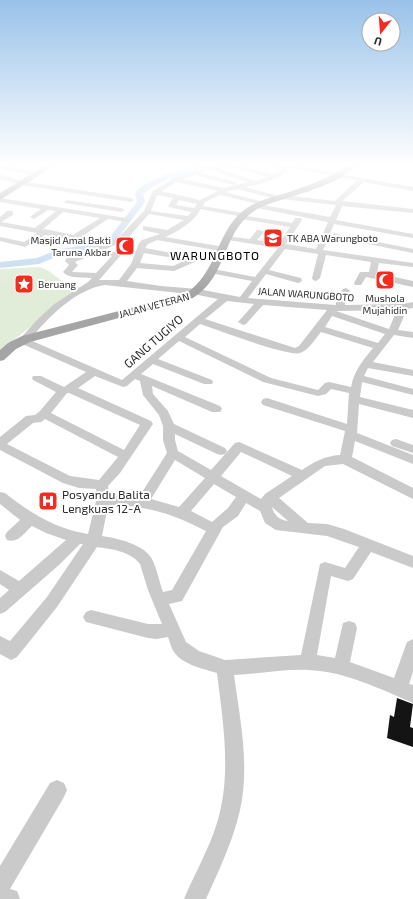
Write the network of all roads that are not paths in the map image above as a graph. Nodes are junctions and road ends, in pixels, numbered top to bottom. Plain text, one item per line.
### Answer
1 (34, 206) edge
2 (63, 206) edge
3 (94, 206) edge
4 (149, 206) edge
5 (171, 206) edge
6 (256, 206) edge
7 (267, 206) edge
8 (302, 206) edge
9 (338, 206) edge
10 (345, 206) edge
11 (199, 207) junction
12 (46, 208) junction
13 (121, 210) dead end
14 (413, 211) edge
15 (147, 212) junction
16 (10, 213) dead end
17 (56, 214) junction
18 (299, 214) junction
19 (242, 216) junction
20 (34, 217) dead end
21 (106, 217) junction
22 (190, 219) junction
23 (373, 219) junction
24 (0, 220) edge
25 (126, 220) dead end
26 (332, 220) junction
27 (0, 224) edge
28 (295, 226) junction
29 (146, 228) dead end
30 (41, 229) junction
31 (260, 232) dead end
32 (168, 233) junction
33 (74, 234) junction
34 (336, 235) dead end
35 (413, 236) edge
36 (157, 238) junction
37 (228, 238) junction
38 (0, 239) edge
39 (90, 241) dead end
40 (119, 241) junction
41 (252, 241) junction
42 (130, 243) dead end
43 (358, 243) junction
44 (25, 245) junction
45 (0, 246) edge
46 (282, 246) junction
47 (96, 250) junction
48 (141, 250) junction
49 (222, 250) junction
50 (413, 251) edge
51 (320, 252) junction
52 (194, 259) junction
53 (375, 260) junction
54 (413, 264) edge
55 (135, 265) junction
56 (166, 270) junction
57 (213, 271) junction
58 (264, 272) junction
59 (372, 275) junction
60 (98, 276) junction
61 (316, 278) dead end
62 (257, 280) junction
63 (298, 280) dead end
64 (121, 283) junction
65 (358, 283) dead end
66 (92, 284) junction
67 (413, 284) edge
68 (148, 287) junction
69 (346, 291) dead end
70 (198, 292) junction
71 (225, 298) junction
72 (242, 300) junction
73 (261, 302) junction
74 (413, 305) edge
75 (305, 306) junction
76 (403, 307) junction
77 (335, 310) junction
78 (297, 315) dead end
79 (198, 320) junction
80 (243, 322) dead end
81 (320, 328) junction
82 (391, 332) junction
83 (413, 335) edge
84 (178, 337) junction
85 (25, 340) junction
86 (380, 347) junction
87 (0, 357) edge
88 (151, 360) junction
89 (366, 364) junction
90 (93, 372) junction
91 (413, 374) edge
92 (37, 378) dead end
93 (140, 378) junction
94 (358, 378) junction
95 (208, 382) dead end
96 (67, 390) junction
97 (413, 392) edge
98 (355, 395) junction
99 (267, 402) dead end
100 (216, 409) dead end
101 (44, 414) junction
102 (413, 414) edge
103 (169, 426) junction
104 (352, 431) junction
105 (396, 443) dead end
106 (0, 444) edge
107 (413, 449) edge
108 (221, 451) dead end
109 (173, 453) junction
110 (126, 456) junction
111 (345, 459) junction
112 (413, 460) edge
113 (212, 476) junction
114 (303, 476) junction
115 (102, 484) junction
116 (413, 494) edge
117 (244, 496) junction
118 (0, 497) edge
119 (103, 501) junction
120 (142, 502) junction
121 (267, 503) junction
122 (182, 513) junction
123 (30, 519) junction
124 (214, 529) junction
125 (12, 536) dead end
126 (77, 538) junction
127 (94, 539) junction
128 (369, 544) junction
129 (413, 562) edge
130 (0, 576) edge
131 (20, 590) junction
132 (159, 599) junction
133 (0, 607) edge
134 (91, 617) dead end
135 (349, 628) dead end
136 (171, 629) junction
137 (0, 644) edge
138 (413, 647) edge
139 (308, 662) junction
140 (225, 668) junction
141 (341, 668) junction
142 (397, 688) junction
143 (413, 694) edge
144 (57, 790) dead end
145 (0, 886) edge
146 (0, 896) edge
147 (8, 899) edge
148 (196, 899) edge

1 - 12 street
2 - 17 street
3 - 13 street
4 - 15 street
5 - 11 street
6 - 19 main road, JALAN VETERAN
7 - 18 street
8 - 18 street
9 - 26 street
10 - 23 street
11 - 19 street
11 - 22 street
12 - 17 street
12 - 20 street
14 - 23 street
15 - 22 street
15 - 40 street
16 - 24 street
17 - 21 street
17 - 30 street
18 - 26 street
18 - 28 street
19 - 28 street
19 - 37 main road, JALAN VETERAN
21 - 25 street
21 - 33 street
22 - 32 street
23 - 26 street
23 - 35 street
23 - 43 street
26 - 51 street
27 - 30 street
28 - 46 street
29 - 32 street
30 - 33 street
30 - 44 street
31 - 41 street
32 - 36 street
33 - 39 street
34 - 43 street
36 - 48 street
36 - 49 street
37 - 41 street
37 - 49 main road, JALAN VETERAN
38 - 44 street
40 - 42 street
40 - 47 street
41 - 46 street
43 - 50 street
44 - 45 street
46 - 51 street
46 - 58 street
47 - 60 street
47 - 60 street
48 - 52 street
48 - 55 street
49 - 52 street
49 - 57 main road, JALAN VETERAN
51 - 53 street
51 - 61 street
52 - 56 street
53 - 54 street
53 - 59 street
55 - 56 street
55 - 64 street
56 - 68 street
57 - 62 street
57 - 70 main road, JALAN VETERAN
58 - 62 street
58 - 63 street
59 - 65 street
59 - 67 street
60 - 66 street
62 - 72 street
64 - 66 street, JALAN WARUNGBOTO
64 - 68 street, JALAN WARUNGBOTO
66 - 85 street
68 - 70 street, JALAN WARUNGBOTO
69 - 77 street
70 - 71 street, JALAN WARUNGBOTO
70 - 85 main road, JALAN VETERAN
71 - 72 street, JALAN WARUNGBOTO
71 - 79 street, GANG TUGIYO
72 - 73 street, JALAN WARUNGBOTO
73 - 75 street, JALAN WARUNGBOTO
73 - 80 street
74 - 76 street, JALAN WARUNGBOTO
75 - 77 street, JALAN WARUNGBOTO
75 - 78 street
76 - 77 street, JALAN WARUNGBOTO
76 - 82 street
77 - 81 street
77 - 82 street
79 - 81 street
79 - 84 street, GANG TUGIYO
81 - 86 street
82 - 83 street
82 - 86 street
84 - 88 street, GANG TUGIYO
84 - 98 street
85 - 87 main road, JALAN VETERAN
85 - 90 street
86 - 89 street
88 - 93 street, GANG TUGIYO
88 - 95 street
89 - 91 street
89 - 94 street
90 - 93 street, GANG TUGIYO
90 - 96 street
92 - 96 street
93 - 100 street
93 - 103 street
94 - 97 street
94 - 98 street
96 - 101 street
96 - 110 street
98 - 102 street
98 - 104 street
99 - 104 street
101 - 106 street
101 - 110 street
103 - 108 street
103 - 109 street
104 - 111 street
104 - 112 street
105 - 107 street
106 - 115 street
109 - 113 street
109 - 120 street
110 - 115 street
111 - 114 street
111 - 116 street
113 - 114 street
113 - 117 street
113 - 122 street
114 - 121 street
115 - 119 street
117 - 121 street
117 - 124 street
118 - 123 street
119 - 120 street
119 - 127 street
120 - 122 street
121 - 128 street
122 - 124 street
123 - 125 street
123 - 126 street
124 - 132 street
126 - 127 street
126 - 131 street
127 - 132 street
127 - 137 street
128 - 129 street
128 - 139 street
130 - 131 street
131 - 133 street
132 - 136 street
134 - 136 street
135 - 141 street
136 - 140 street
138 - 142 street
139 - 140 street
139 - 141 street
140 - 148 street
141 - 142 street
142 - 143 street
144 - 145 street
146 - 147 street

